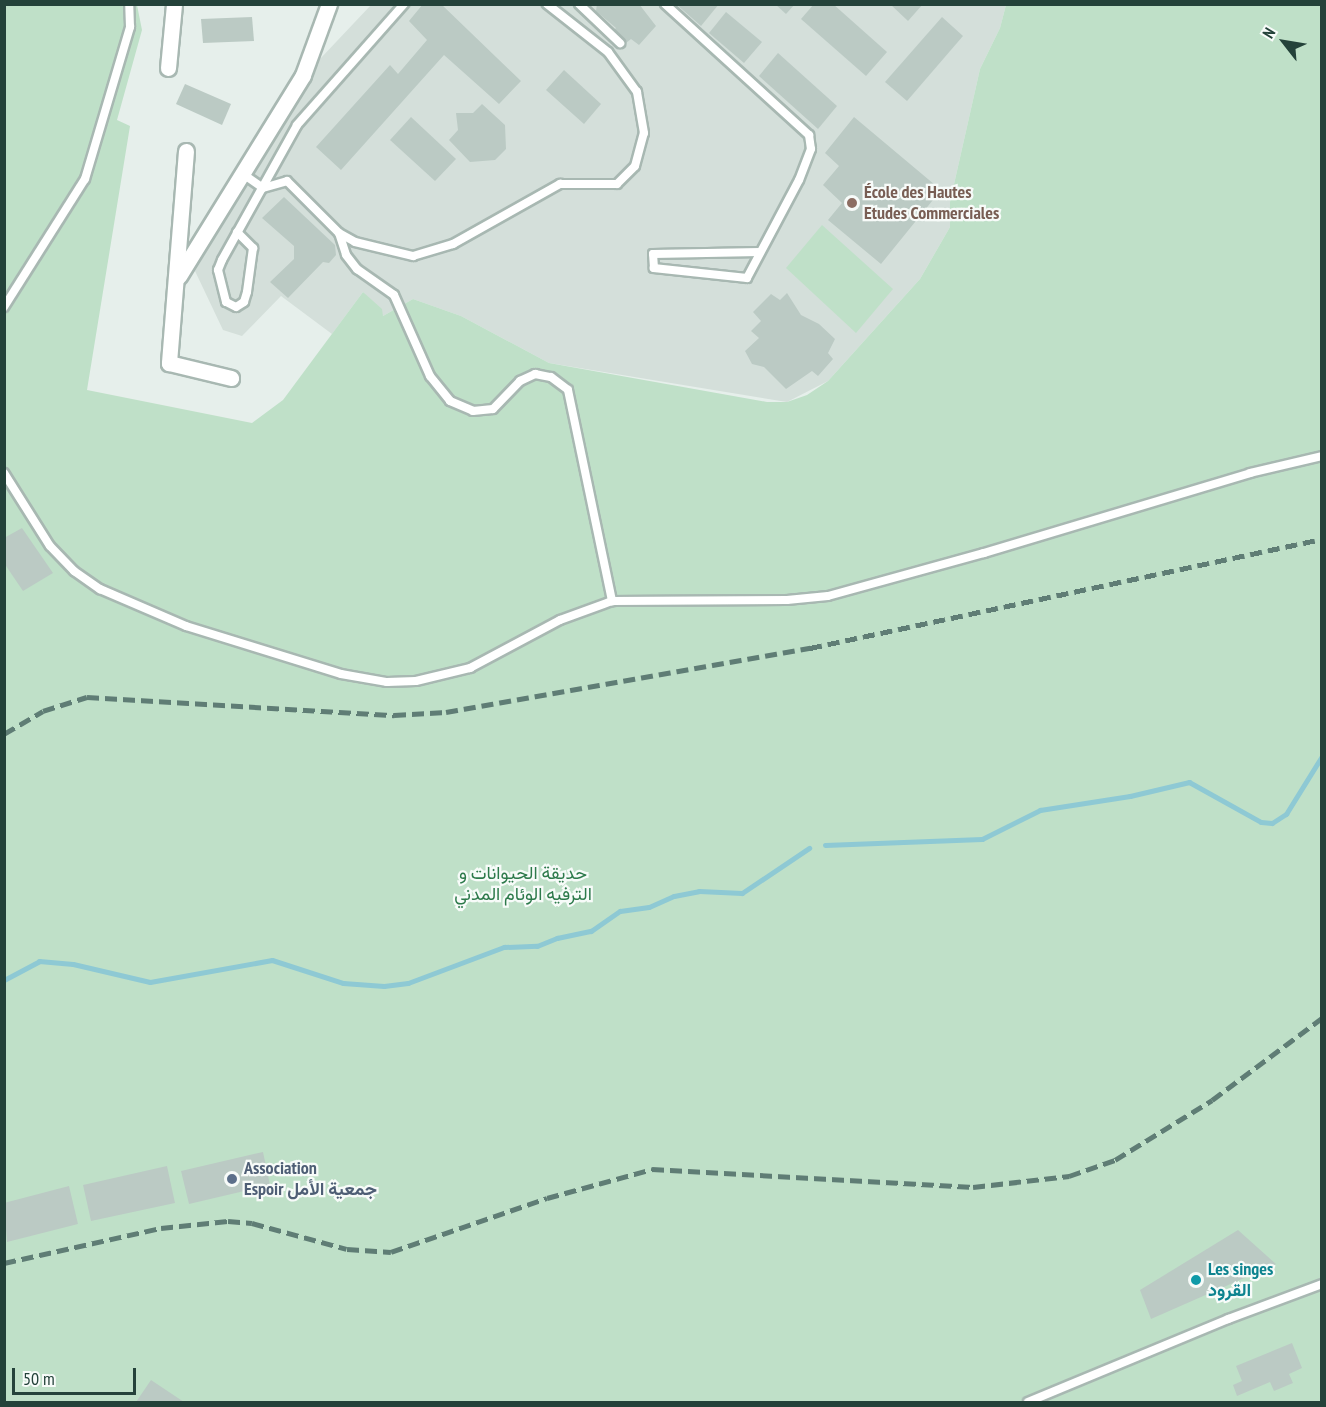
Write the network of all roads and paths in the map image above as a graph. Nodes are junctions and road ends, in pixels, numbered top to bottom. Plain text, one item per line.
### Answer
1 (129, 4) edge
2 (174, 4) edge
3 (329, 4) edge
4 (404, 4) edge
5 (547, 4) edge
6 (579, 4) edge
7 (665, 4) edge
8 (620, 43) dead end
9 (168, 68) dead end
10 (186, 151) dead end
11 (243, 174) junction
12 (263, 188) junction
13 (237, 232) junction
14 (339, 233) junction
15 (760, 252) junction
16 (179, 276) junction
17 (4, 307) edge
18 (231, 378) dead end
19 (1322, 456) edge
20 (4, 473) edge
21 (612, 601) junction
22 (1322, 1284) edge
23 (1028, 1402) edge

1 - 17 lane
2 - 9 street
3 - 11 street
4 - 12 lane
5 - 14 lane
6 - 8 lane
7 - 15 lane
10 - 16 street
11 - 12 lane
11 - 16 street
12 - 13 lane
12 - 14 lane
13 - 13 lane
14 - 21 lane
15 - 15 lane
16 - 18 street
19 - 21 lane
20 - 21 lane
22 - 23 lane

